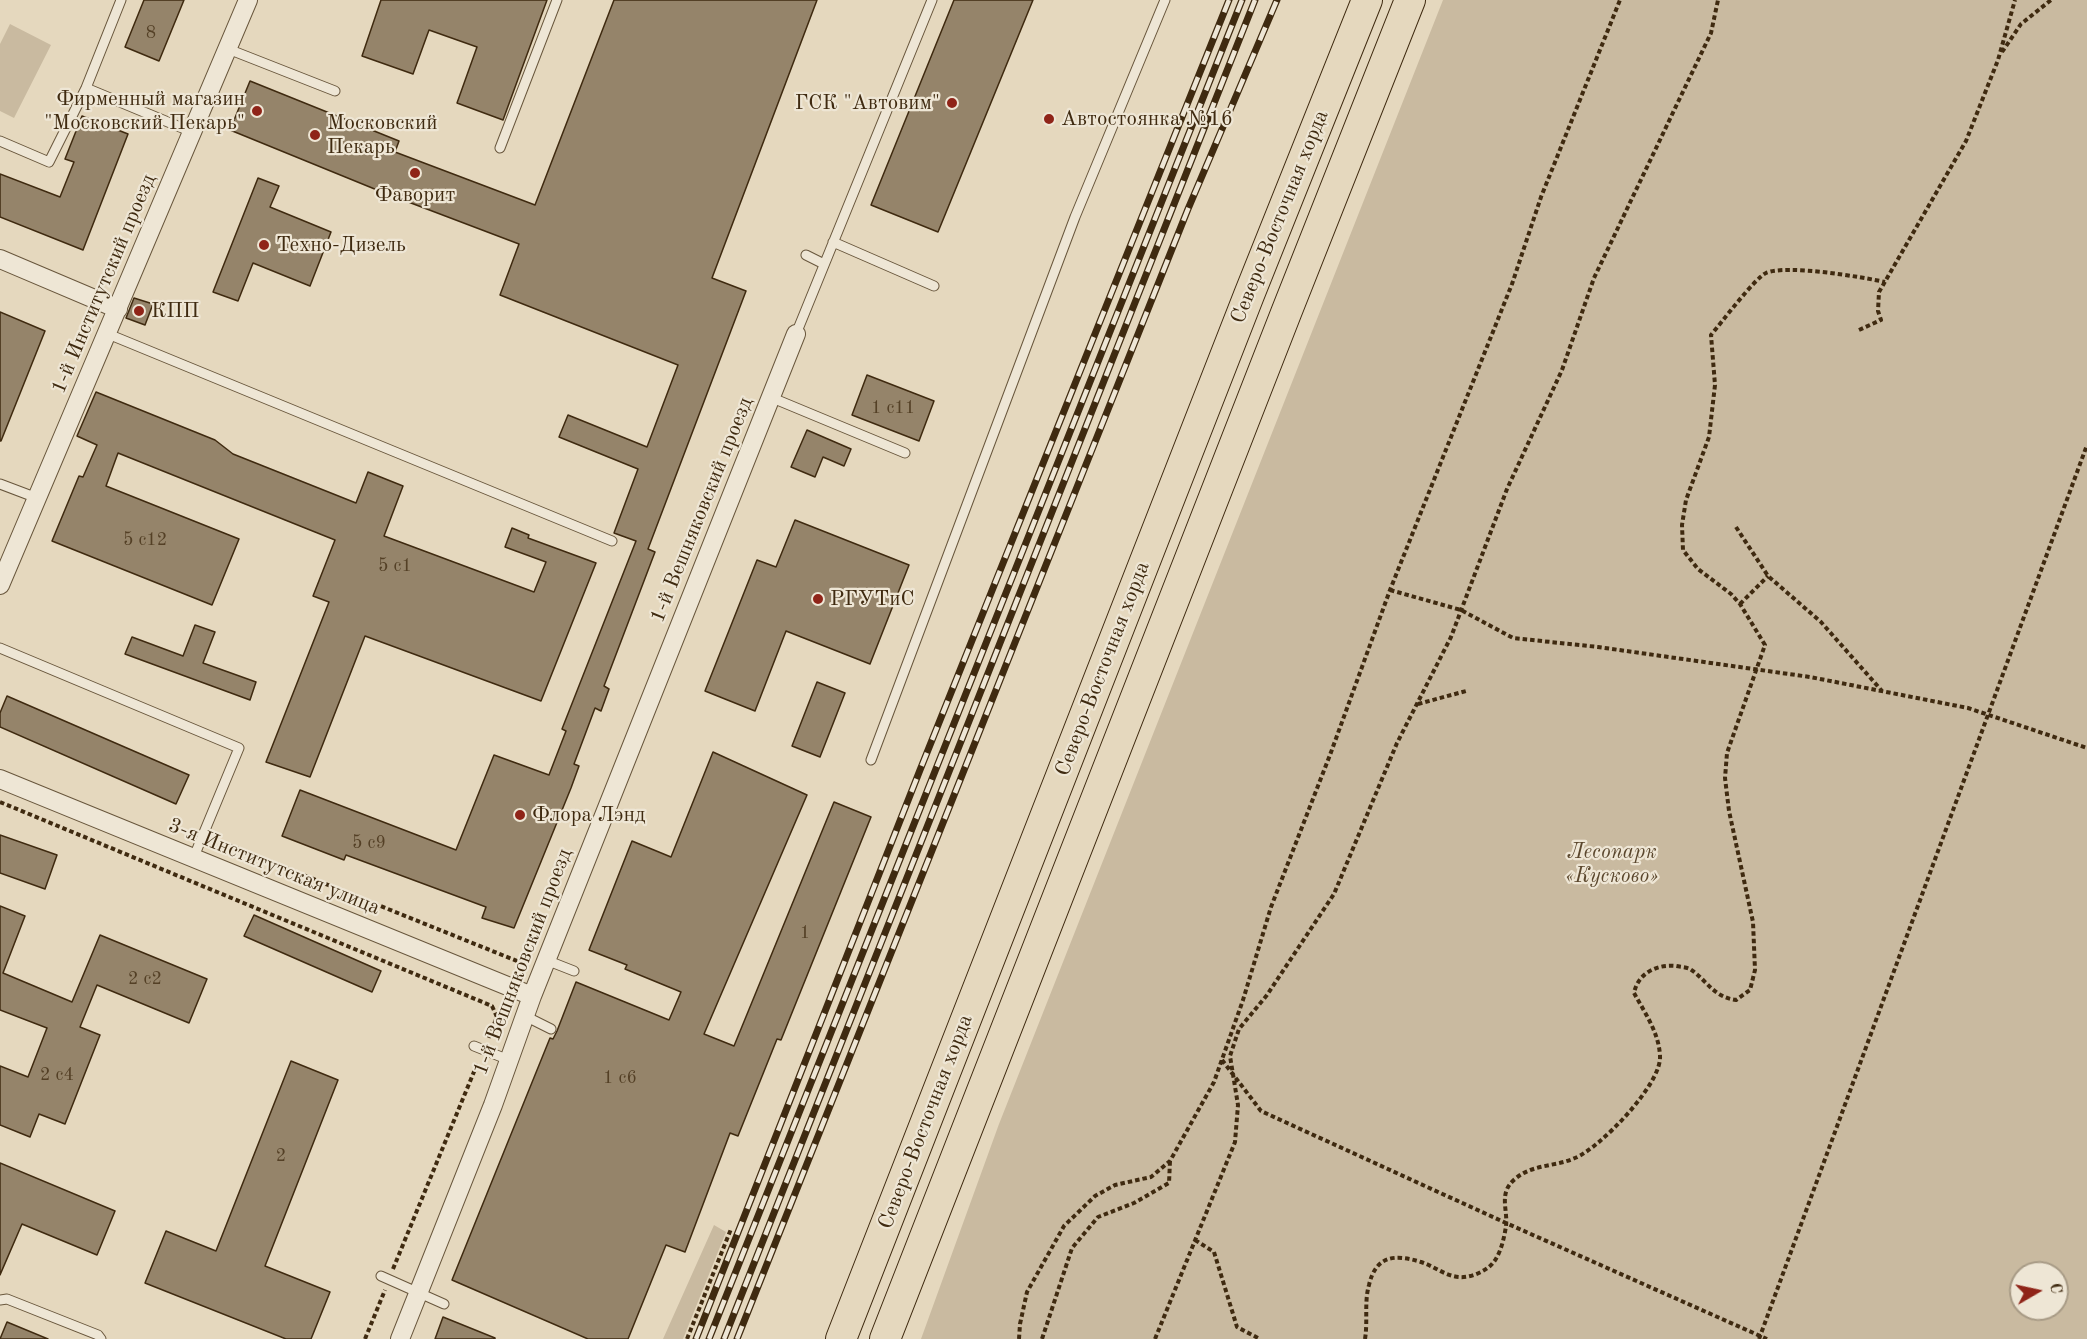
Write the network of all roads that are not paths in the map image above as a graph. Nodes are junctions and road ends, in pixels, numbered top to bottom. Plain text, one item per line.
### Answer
1 (121, 0) edge
2 (248, 0) edge
3 (557, 0) edge
4 (932, 0) edge
5 (1165, 0) edge
6 (1367, 0) edge
7 (1410, 0) edge
8 (228, 50) junction
9 (86, 88) junction
10 (336, 92) dead end
11 (192, 132) junction
12 (0, 141) edge
13 (500, 148) dead end
14 (833, 242) junction
15 (806, 255) dead end
16 (0, 259) edge
17 (824, 264) junction
18 (934, 286) dead end
19 (118, 309) junction
20 (796, 333) joint
21 (108, 334) junction
22 (770, 397) junction
23 (905, 453) dead end
24 (0, 484) edge
25 (37, 498) junction
26 (612, 541) dead end
27 (0, 585) edge
28 (0, 648) edge
29 (871, 760) dead end
30 (0, 779) edge
31 (193, 859) junction
32 (544, 966) junction
33 (574, 971) dead end
34 (532, 996) junction
35 (525, 1016) junction
36 (551, 1029) dead end
37 (479, 1048) road end
38 (509, 1060) junction
39 (385, 1278) road end
40 (419, 1294) junction
41 (0, 1300) edge
42 (444, 1304) dead end
43 (101, 1339) edge
44 (400, 1339) edge
45 (841, 1339) edge
46 (885, 1339) edge

1 - 9 lane
2 - 8 street, 1-й Институтский проезд
3 - 13 lane
4 - 14 lane
5 - 29 lane
6 - 45 main road, Северо-Восточная хорда
7 - 46 main road, Северо-Восточная хорда
8 - 10 lane
8 - 11 street, 1-й Институтский проезд
9 - 11 lane
9 - 12 lane
11 - 19 street, 1-й Институтский проезд
14 - 17 lane
14 - 18 lane
15 - 17 lane
16 - 19 street
17 - 20 lane
19 - 21 street, 1-й Институтский проезд
20 - 22 street, 1-й Вешняковский проезд
21 - 25 street, 1-й Институтский проезд
21 - 26 lane
22 - 23 lane
22 - 32 street, 1-й Вешняковский проезд
24 - 25 lane
25 - 27 street, 1-й Институтский проезд
28 - 31 lane
30 - 31 street, 3-я Институтская улица
31 - 34 street, 3-я Институтская улица
32 - 33 lane
32 - 34 street, 1-й Вешняковский проезд
34 - 35 street, 1-й Вешняковский проезд
35 - 36 lane
35 - 38 street, 1-й Вешняковский проезд
37 - 38 lane
38 - 40 street, 1-й Вешняковский проезд
39 - 40 lane
40 - 42 lane
40 - 44 street, 1-й Вешняковский проезд
41 - 43 lane

